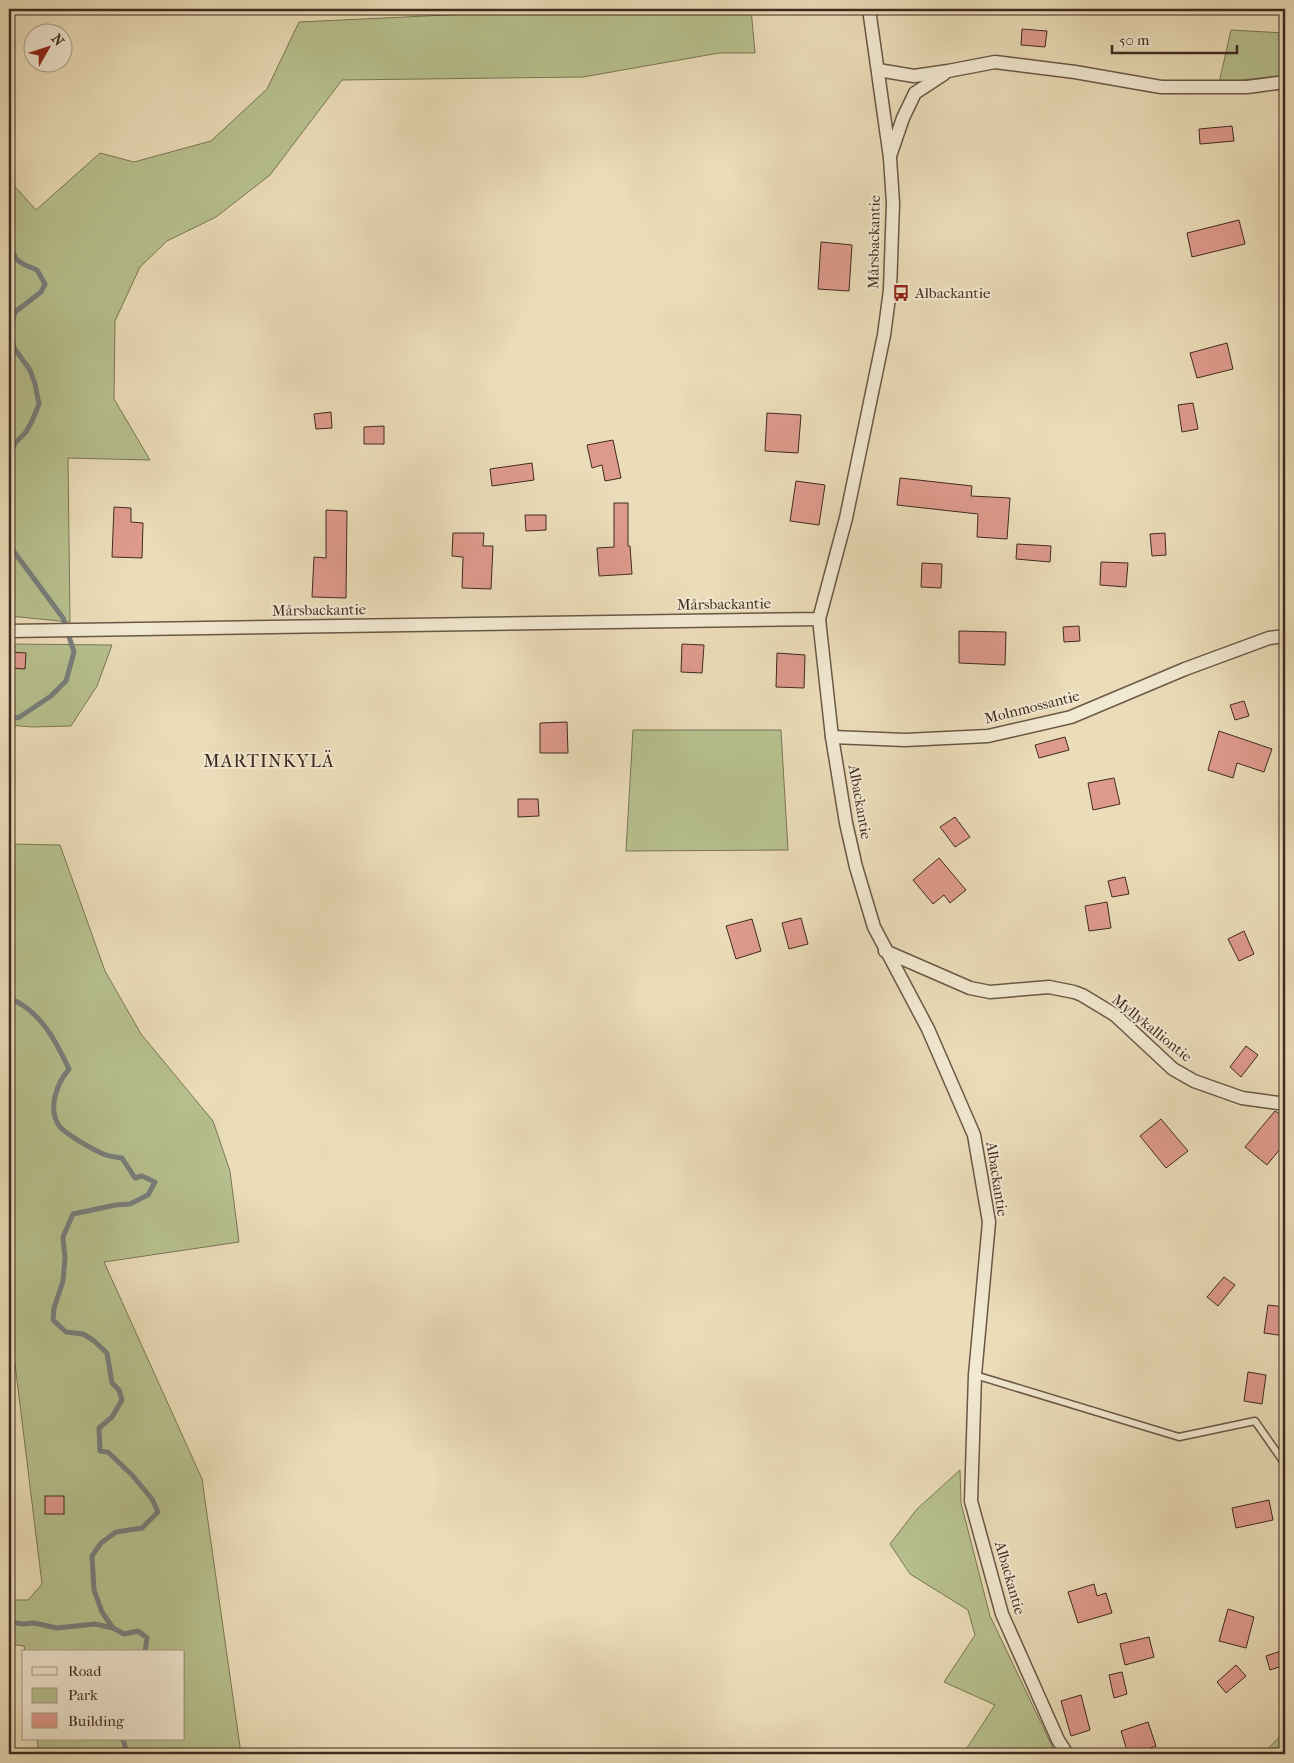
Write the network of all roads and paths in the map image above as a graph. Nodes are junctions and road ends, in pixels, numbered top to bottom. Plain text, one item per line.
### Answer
1 (869, 9) edge
2 (878, 70) junction
3 (948, 71) junction
4 (1285, 82) edge
5 (890, 158) junction
6 (819, 619) junction
7 (9, 631) edge
8 (1285, 636) edge
9 (832, 737) junction
10 (885, 951) junction
11 (1285, 1102) edge
12 (975, 1375) junction
13 (1285, 1464) edge
14 (1067, 1754) edge

1 - 2 street, Mårsbackantie
2 - 3 street
2 - 5 street, Mårsbackantie
3 - 4 street
3 - 5 street
5 - 6 street, Mårsbackantie
6 - 7 street, Mårsbackantie
6 - 9 street, Albackantie
8 - 9 street, Molnmossantie
9 - 10 street, Albackantie
10 - 11 street, Myllykalliontie
10 - 12 street, Albackantie
12 - 13 lane
12 - 14 street, Albackantie

